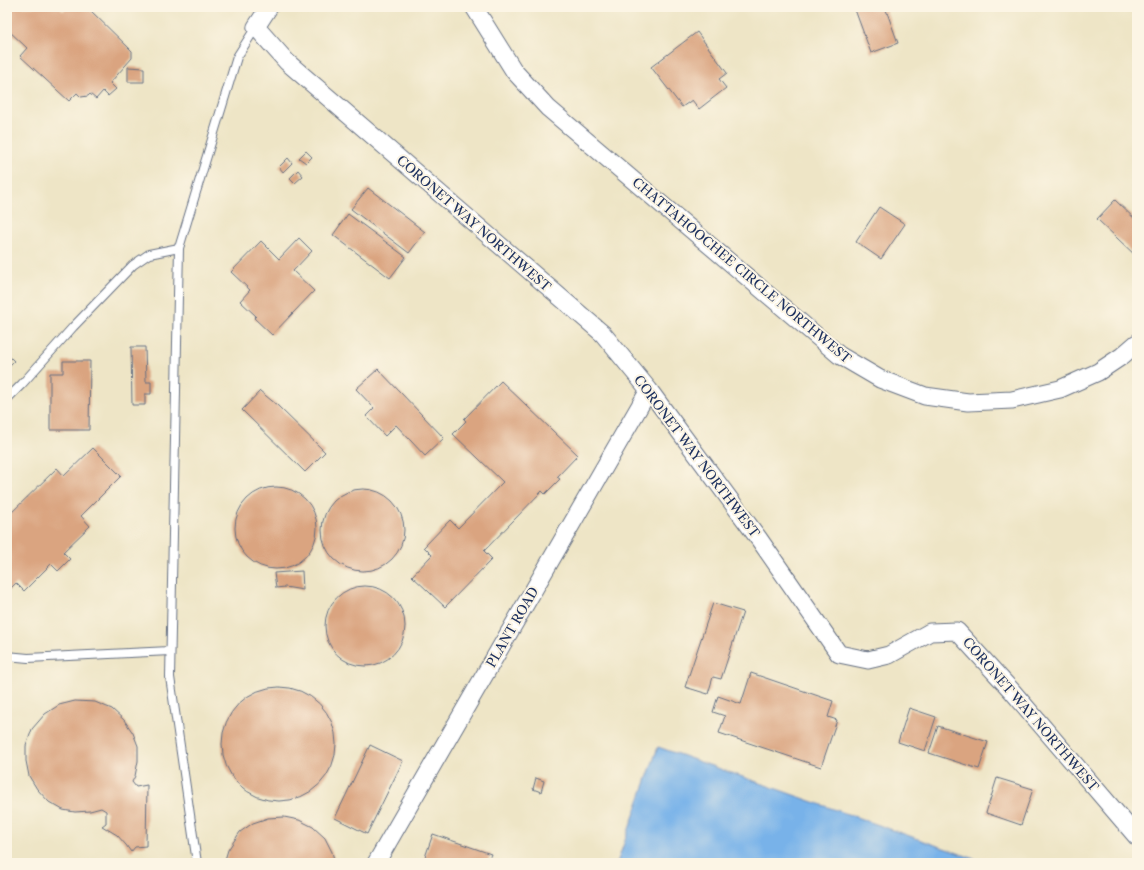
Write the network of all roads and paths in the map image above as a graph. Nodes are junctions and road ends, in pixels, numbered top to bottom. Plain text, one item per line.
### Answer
1 (269, 7) edge
2 (474, 7) edge
3 (256, 27) junction
4 (179, 248) junction
5 (1137, 343) edge
6 (648, 390) junction
7 (7, 399) edge
8 (170, 651) junction
9 (7, 656) edge
10 (1137, 837) edge
11 (197, 863) edge
12 (376, 863) edge

1 - 3 street
2 - 5 street, CHATTAHOOCHEE CIRCLE NORTHWEST
3 - 4 lane
3 - 6 street, CORONET WAY NORTHWEST
4 - 7 lane
4 - 8 lane
6 - 10 street, CORONET WAY NORTHWEST
6 - 12 street, PLANT ROAD
8 - 9 lane
8 - 11 lane

